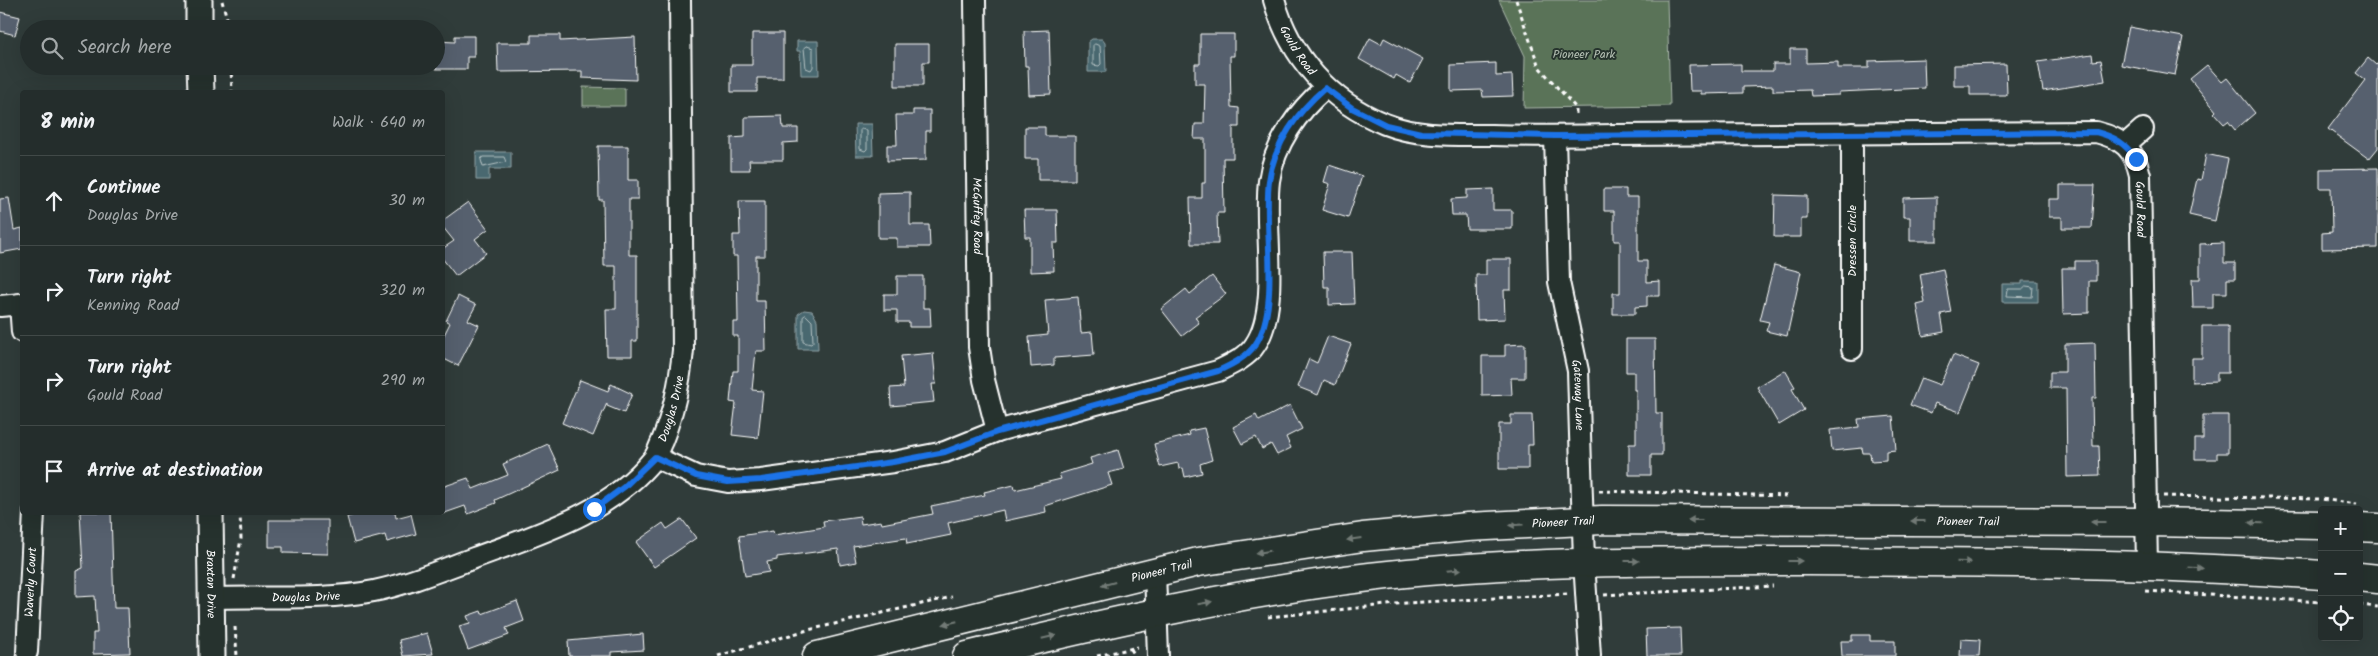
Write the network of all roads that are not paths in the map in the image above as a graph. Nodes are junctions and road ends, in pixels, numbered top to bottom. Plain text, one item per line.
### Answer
1 (199, 0) edge
2 (680, 0) edge
3 (975, 0) edge
4 (1274, 0) edge
5 (200, 20) edge
6 (200, 75) edge
7 (1325, 88) junction
8 (201, 90) edge
9 (2143, 129) dead end
10 (1852, 133) junction
11 (1555, 136) junction
12 (2126, 144) junction
13 (14, 305) edge
14 (20, 325) edge
15 (1852, 349) dead end
16 (997, 432) junction
17 (655, 457) junction
18 (34, 515) edge
19 (210, 515) edge
20 (1582, 521) junction
21 (2147, 522) junction
22 (2318, 525) edge
23 (2363, 527) edge
24 (2378, 528) edge
25 (1584, 561) junction
26 (1155, 572) junction
27 (2318, 575) edge
28 (2363, 577) edge
29 (2145, 578) junction
30 (2378, 579) edge
31 (211, 598) junction
32 (1157, 612) junction
33 (1158, 648) edge
34 (28, 652) dead end
35 (212, 656) edge
36 (817, 656) edge
37 (967, 656) edge
38 (1590, 656) edge

1 - 5 street
2 - 17 street, Douglas Drive
3 - 16 street, McGuffey Road
4 - 7 street, Gould Road
6 - 8 street
7 - 11 street, Gould Road
7 - 16 street
9 - 12 street
10 - 11 street, Gould Road
10 - 12 street, Gould Road
10 - 15 street, Dressen Circle
11 - 20 street, Gateway Lane
12 - 21 street, Gould Road
13 - 14 street
16 - 17 street
17 - 31 street, Douglas Drive
18 - 34 street, Waverly Court
19 - 31 street, Braxton Drive
21 -> 20 main road, Pioneer Trail
20 - 25 street, Gateway Lane
20 -> 26 main road, Pioneer Trail
22 -> 21 main road, Pioneer Trail
21 - 29 street, Gould Road
23 - 24 main road
25 -> 29 main road
32 -> 25 main road
25 - 38 street, Gateway Lane
26 - 32 street
26 -> 36 main road, Pioneer Trail
29 -> 27 main road
28 - 30 main road
31 - 35 street, Braxton Drive
32 - 33 street
37 -> 32 main road

